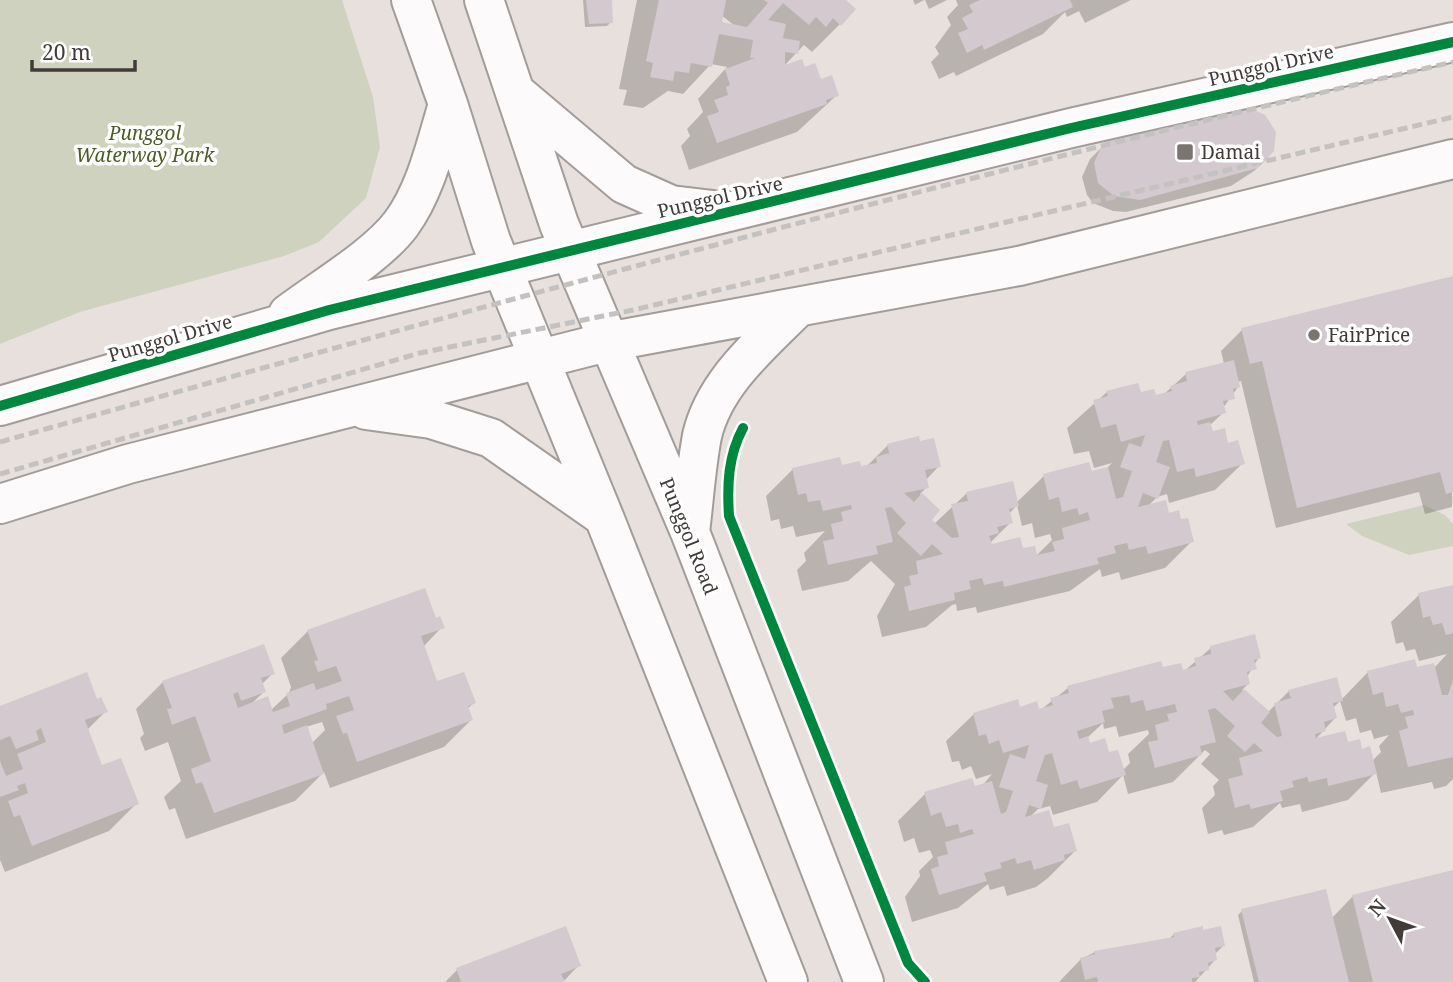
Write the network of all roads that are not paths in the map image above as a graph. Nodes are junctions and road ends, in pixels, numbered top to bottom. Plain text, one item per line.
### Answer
1 (411, 0) edge
2 (484, 0) edge
3 (1453, 41) edge
4 (513, 90) junction
5 (448, 104) junction
6 (1453, 159) edge
7 (737, 212) junction
8 (569, 250) junction
9 (502, 267) junction
10 (797, 309) junction
11 (272, 326) junction
12 (607, 342) junction
13 (540, 360) junction
14 (0, 406) edge
15 (347, 407) junction
16 (0, 504) edge
17 (604, 517) junction
18 (690, 532) junction
19 (788, 982) edge
20 (863, 982) edge

1 - 5 main road
2 - 4 main road, Punggol Road
3 - 7 main road, Punggol Drive
4 - 7 main road
4 - 8 main road, Punggol Road
5 - 9 main road
5 - 11 main road
6 - 10 main road
7 - 8 main road, Punggol Drive
8 - 9 main road, Punggol Drive
8 - 12 main road, Punggol Road
9 - 11 main road, Punggol Drive
9 - 13 main road
10 - 12 main road
10 - 18 main road
11 - 14 main road, Punggol Drive
12 - 13 main road
12 - 18 main road, Punggol Road
13 - 15 main road
13 - 17 main road
15 - 16 main road
15 - 17 main road
17 - 19 main road
18 - 20 main road, Punggol Road

